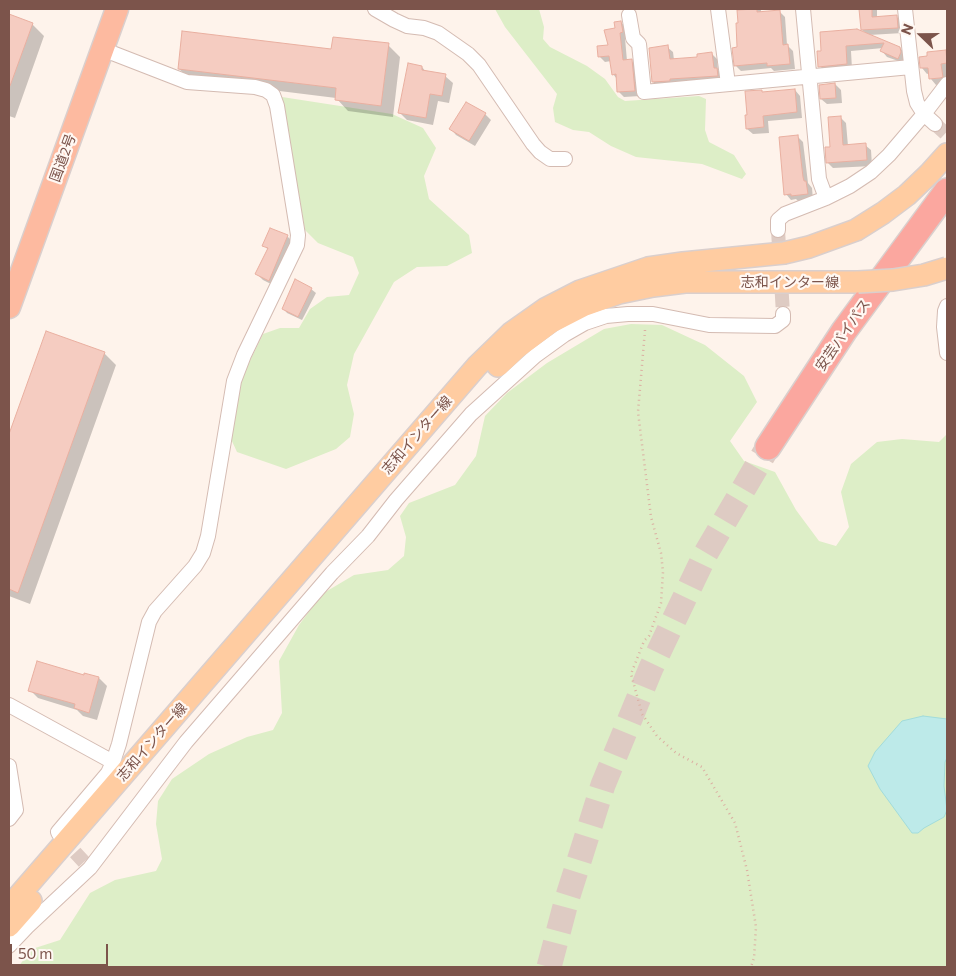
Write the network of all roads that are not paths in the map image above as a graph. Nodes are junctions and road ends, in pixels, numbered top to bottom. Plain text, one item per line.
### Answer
1 (117, 9) edge
2 (374, 9) edge
3 (718, 9) edge
4 (803, 9) edge
5 (905, 9) edge
6 (629, 15) dead end
7 (102, 49) junction
8 (911, 67) junction
9 (810, 76) junction
10 (728, 84) junction
11 (947, 84) edge
12 (924, 114) junction
13 (935, 124) tunnel mouth
14 (947, 154) edge
15 (565, 159) dead end
16 (947, 191) edge
17 (947, 196) edge
18 (826, 198) junction
19 (922, 225) junction
20 (778, 230) tunnel mouth
21 (947, 268) edge
22 (947, 306) edge
23 (9, 307) edge
24 (783, 314) dead end
25 (947, 353) edge
26 (768, 447) tunnel mouth
27 (9, 705) edge
28 (113, 762) junction
29 (9, 766) edge
30 (9, 819) edge
31 (59, 834) dead end
32 (9, 907) edge
33 (9, 926) edge
34 (9, 946) edge

1 - 7 highway, 国道2号
2 - 15 street
3 - 10 street
4 - 9 street
5 - 8 street
6 - 10 street
7 - 23 highway, 国道2号
7 - 28 street
8 - 9 street
8 - 12 street
9 - 10 street
9 - 18 street
11 - 12 street
12 - 13 street
12 - 18 street
14 - 32 main road, 志和インター線
16 - 19 highway, 安芸バイパス
17 - 19 highway, 安芸バイパス
18 - 20 street
19 - 26 highway, 安芸バイパス
21 - 33 main road, 志和インター線, bridge
22 - 25 street
24 - 34 street
27 - 28 street
28 - 31 street
29 - 30 street

